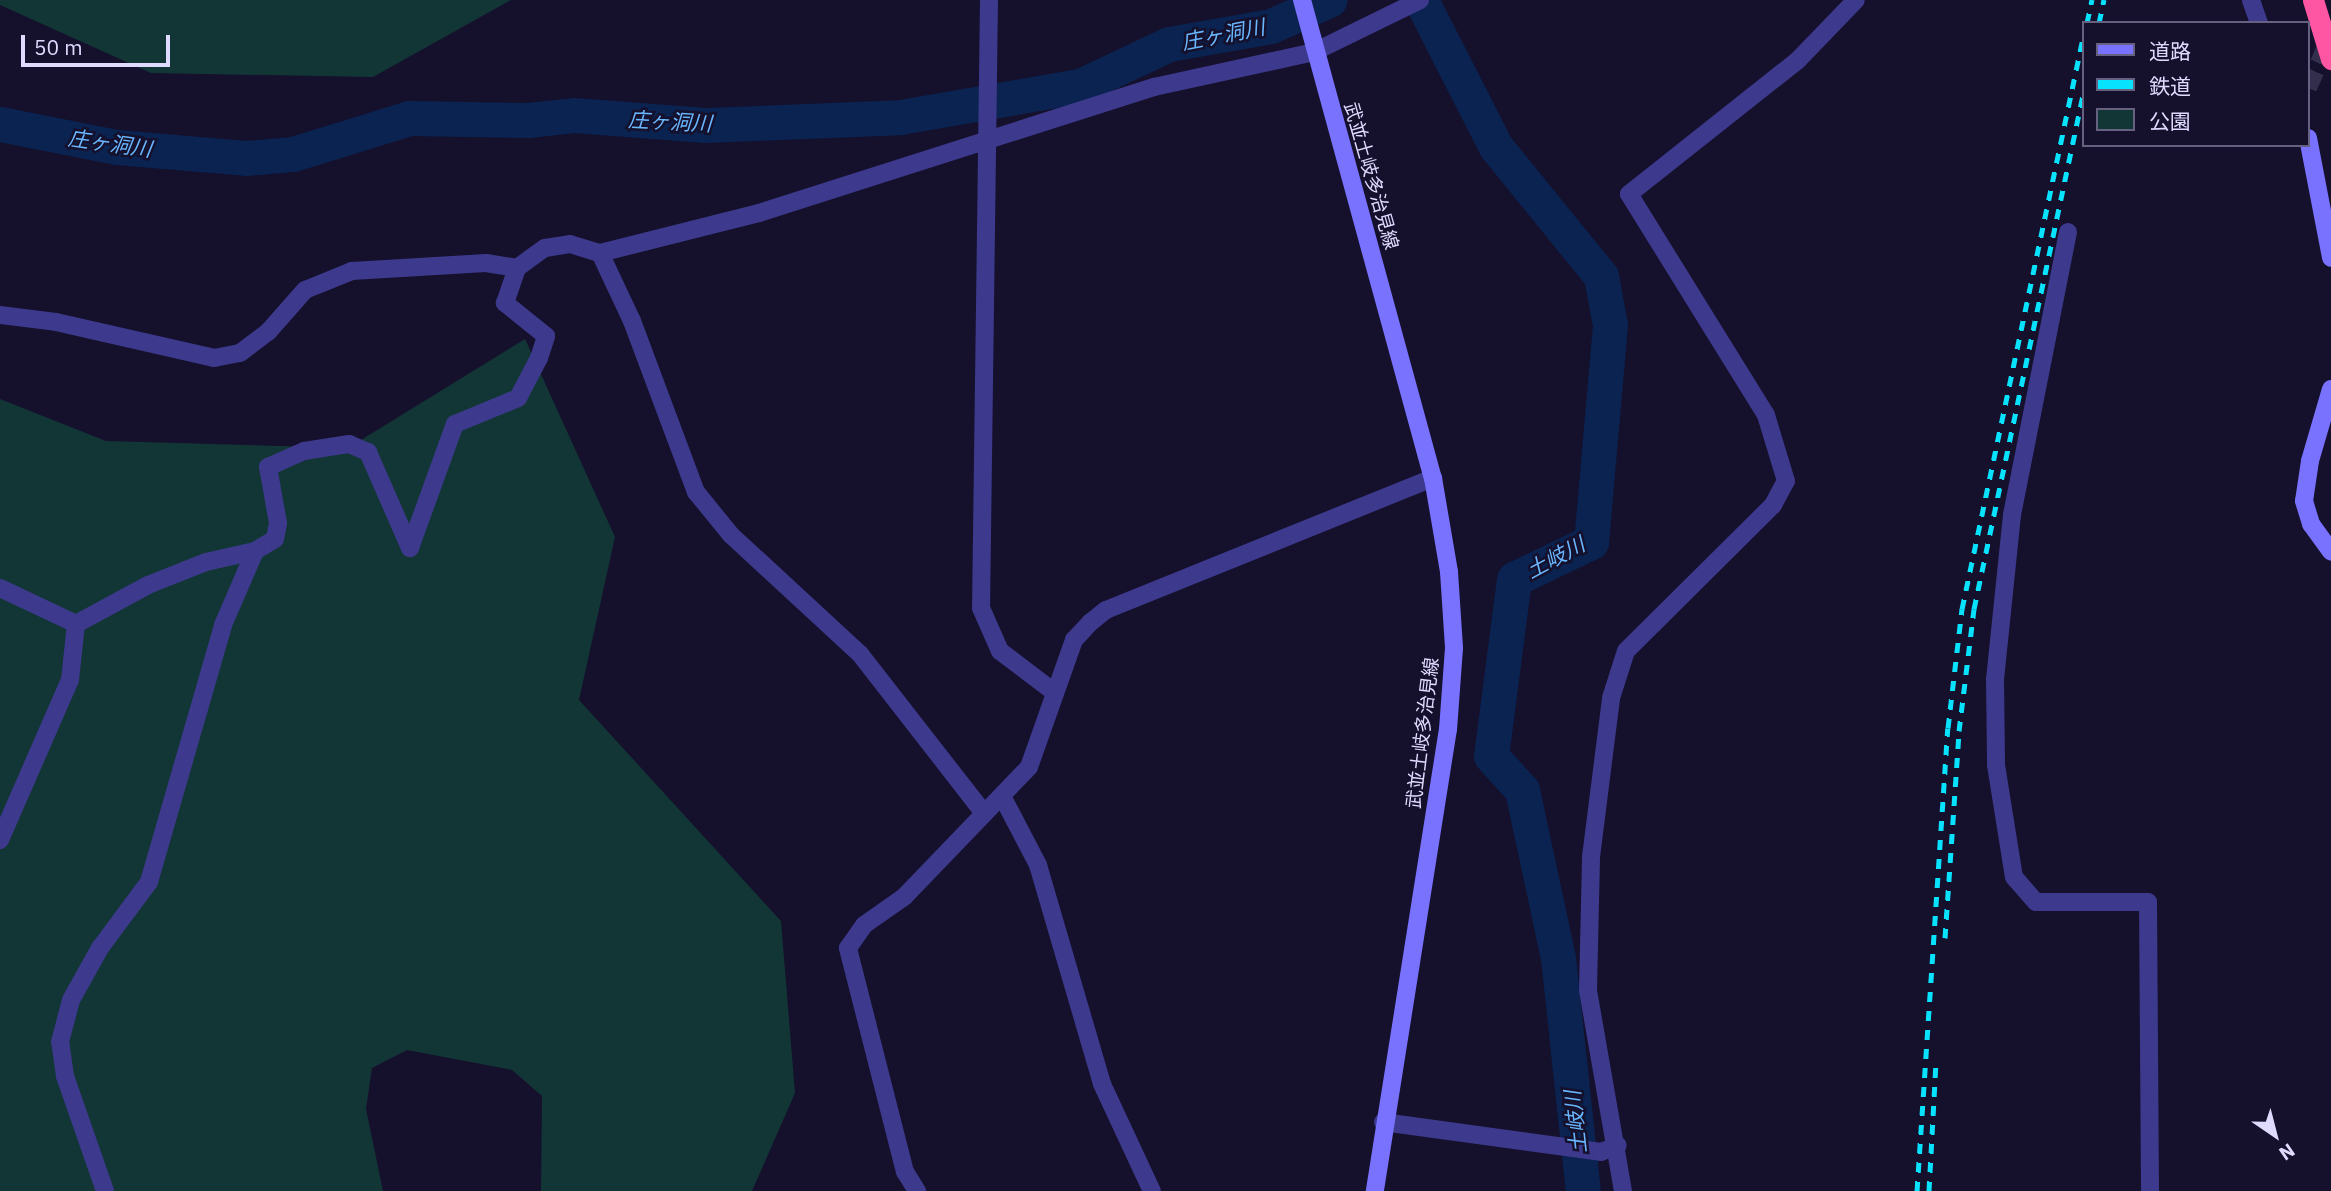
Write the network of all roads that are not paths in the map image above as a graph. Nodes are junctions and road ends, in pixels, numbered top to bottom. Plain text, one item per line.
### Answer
1 (989, 0) edge
2 (1302, 0) edge
3 (1420, 0) edge
4 (1856, 0) edge
5 (2251, 0) edge
6 (2313, 0) edge
7 (2258, 21) edge
8 (1317, 47) junction
9 (2331, 59) edge
10 (989, 141) junction
11 (2310, 147) edge
12 (2068, 232) dead end
13 (600, 253) junction
14 (2331, 258) edge
15 (517, 268) junction
16 (0, 316) edge
17 (2331, 390) edge
18 (1433, 478) junction
19 (255, 551) junction
20 (2331, 552) edge
21 (0, 588) edge
22 (76, 624) junction
23 (1054, 692) junction
24 (1002, 796) junction
25 (984, 813) junction
26 (0, 840) edge
27 (1383, 1122) junction
28 (1609, 1149) junction
29 (105, 1191) edge
30 (917, 1191) edge
31 (1152, 1191) edge
32 (1374, 1191) edge
33 (1623, 1191) edge
34 (2150, 1191) edge

1 - 10 street
2 - 8 main road, 武並土岐多治見線
3 - 8 street
4 - 28 street
5 - 7 street
6 - 9 highway, bridge
8 - 10 street
8 - 18 main road, 武並土岐多治見線
10 - 13 street
10 - 23 street
11 - 14 main road
12 - 34 street
13 - 15 street
13 - 25 street
15 - 16 street
15 - 19 street
17 - 20 main road
18 - 23 street
18 - 27 main road, 武並土岐多治見線
19 - 22 street
19 - 29 street
21 - 22 street
22 - 26 street
23 - 24 street
24 - 25 street
24 - 31 street
25 - 30 street
27 - 28 street
27 - 32 main road, 武並土岐多治見線
28 - 33 street

